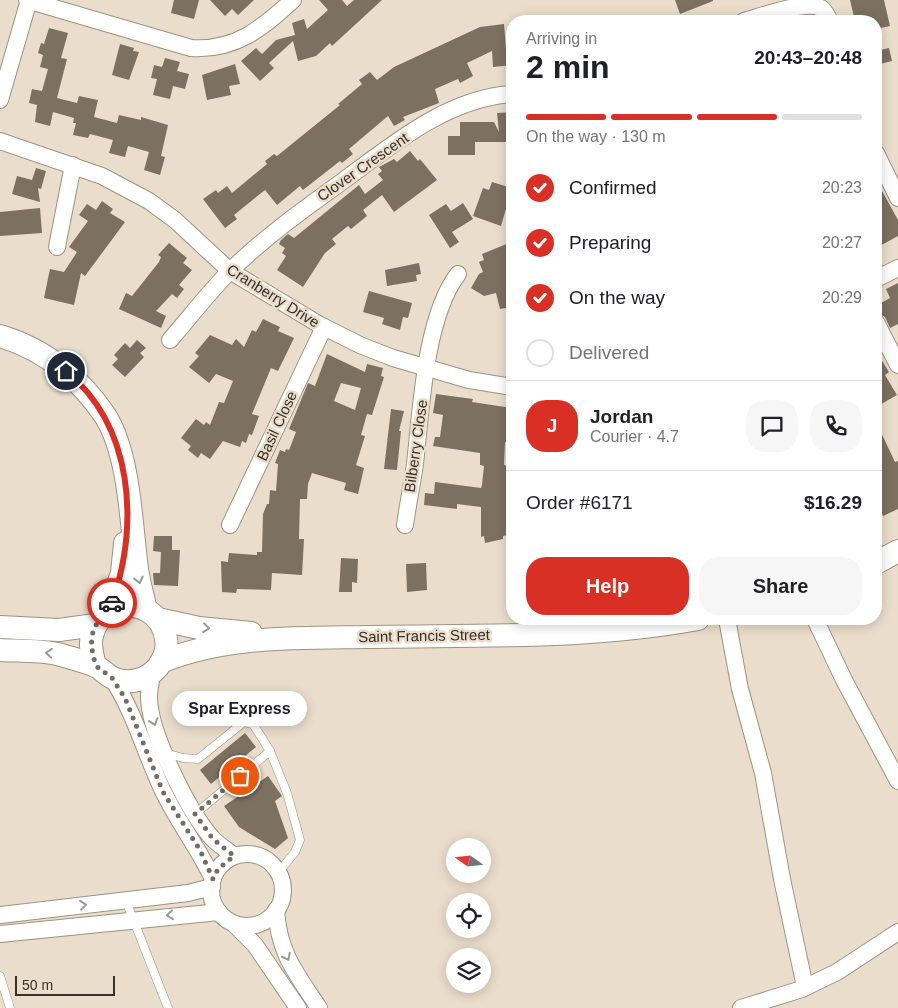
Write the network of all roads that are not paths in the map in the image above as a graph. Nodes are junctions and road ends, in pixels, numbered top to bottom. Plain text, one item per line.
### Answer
1 (28, 0) edge
2 (293, 0) edge
3 (766, 15) edge
4 (826, 15) edge
5 (506, 95) edge
6 (0, 100) edge
7 (0, 141) edge
8 (73, 165) junction
9 (882, 165) edge
10 (898, 198) edge
11 (57, 247) dead end
12 (898, 268) edge
13 (230, 272) junction
14 (458, 274) dead end
15 (882, 276) edge
16 (324, 327) junction
17 (882, 334) edge
18 (0, 336) edge
19 (170, 340) dead end
20 (898, 365) edge
21 (426, 367) junction
22 (506, 386) edge
23 (128, 497) junction
24 (230, 525) dead end
25 (405, 525) dead end
26 (898, 551) edge
27 (882, 560) edge
28 (152, 614) junction
29 (102, 618) junction
30 (655, 625) edge
31 (728, 625) edge
32 (817, 625) edge
33 (0, 627) edge
34 (298, 638) junction
35 (0, 650) edge
36 (156, 668) junction
37 (104, 672) junction
38 (270, 751) junction
39 (164, 752) junction
40 (898, 781) edge
41 (195, 814) junction
42 (234, 856) junction
43 (279, 872) junction
44 (213, 883) junction
45 (125, 900) junction
46 (56, 908) junction
47 (276, 910) junction
48 (219, 912) junction
49 (0, 915) edge
50 (133, 919) junction
51 (0, 921) edge
52 (235, 926) junction
53 (61, 927) junction
54 (898, 932) edge
55 (0, 933) edge
56 (0, 976) edge
57 (805, 987) junction
58 (10, 1008) edge
59 (168, 1008) edge
60 (298, 1008) edge
61 (320, 1008) edge
62 (741, 1008) edge

1 - 2 street
1 - 6 street
3 - 4 street
5 - 13 street, Clover Crescent
7 - 8 street, Cranberry Drive
8 - 11 street
8 - 13 street, Cranberry Drive
9 - 10 street
12 - 15 street
13 - 16 street, Cranberry Drive
13 - 19 street, Clover Crescent
14 - 21 street, Bilberry Close
16 - 21 street, Cranberry Drive
16 - 24 street, Basil Close
17 - 20 street
18 - 23 street
21 - 22 street, Cranberry Drive
21 - 25 street, Bilberry Close
23 -> 28 street
23 - 29 street
26 - 27 street
28 - 29 street, Saint Francis Street
28 -> 34 street, Saint Francis Street
28 - 36 street
29 - 33 street, Saint Francis Street
29 - 37 street
30 - 34 street, Saint Francis Street
31 - 57 street
32 - 40 street
34 - 36 street, Saint Francis Street
37 -> 35 street, Saint Francis Street
36 - 37 street, Saint Francis Street
36 -> 39 street
37 - 44 street
38 - 39 lane
38 - 41 lane
38 - 43 lane
39 - 41 street
41 - 42 street
42 - 43 street
42 - 44 street
43 - 47 street
44 - 45 street
44 - 48 street
46 -> 45 street
45 - 50 lane
46 - 49 street
46 - 53 street
47 - 52 street
47 -> 61 street
48 -> 50 street
48 - 52 street
50 - 53 street
50 - 59 lane
51 - 55 lane
52 - 60 street
53 - 55 street
54 - 57 street
56 - 58 lane
57 - 62 street

